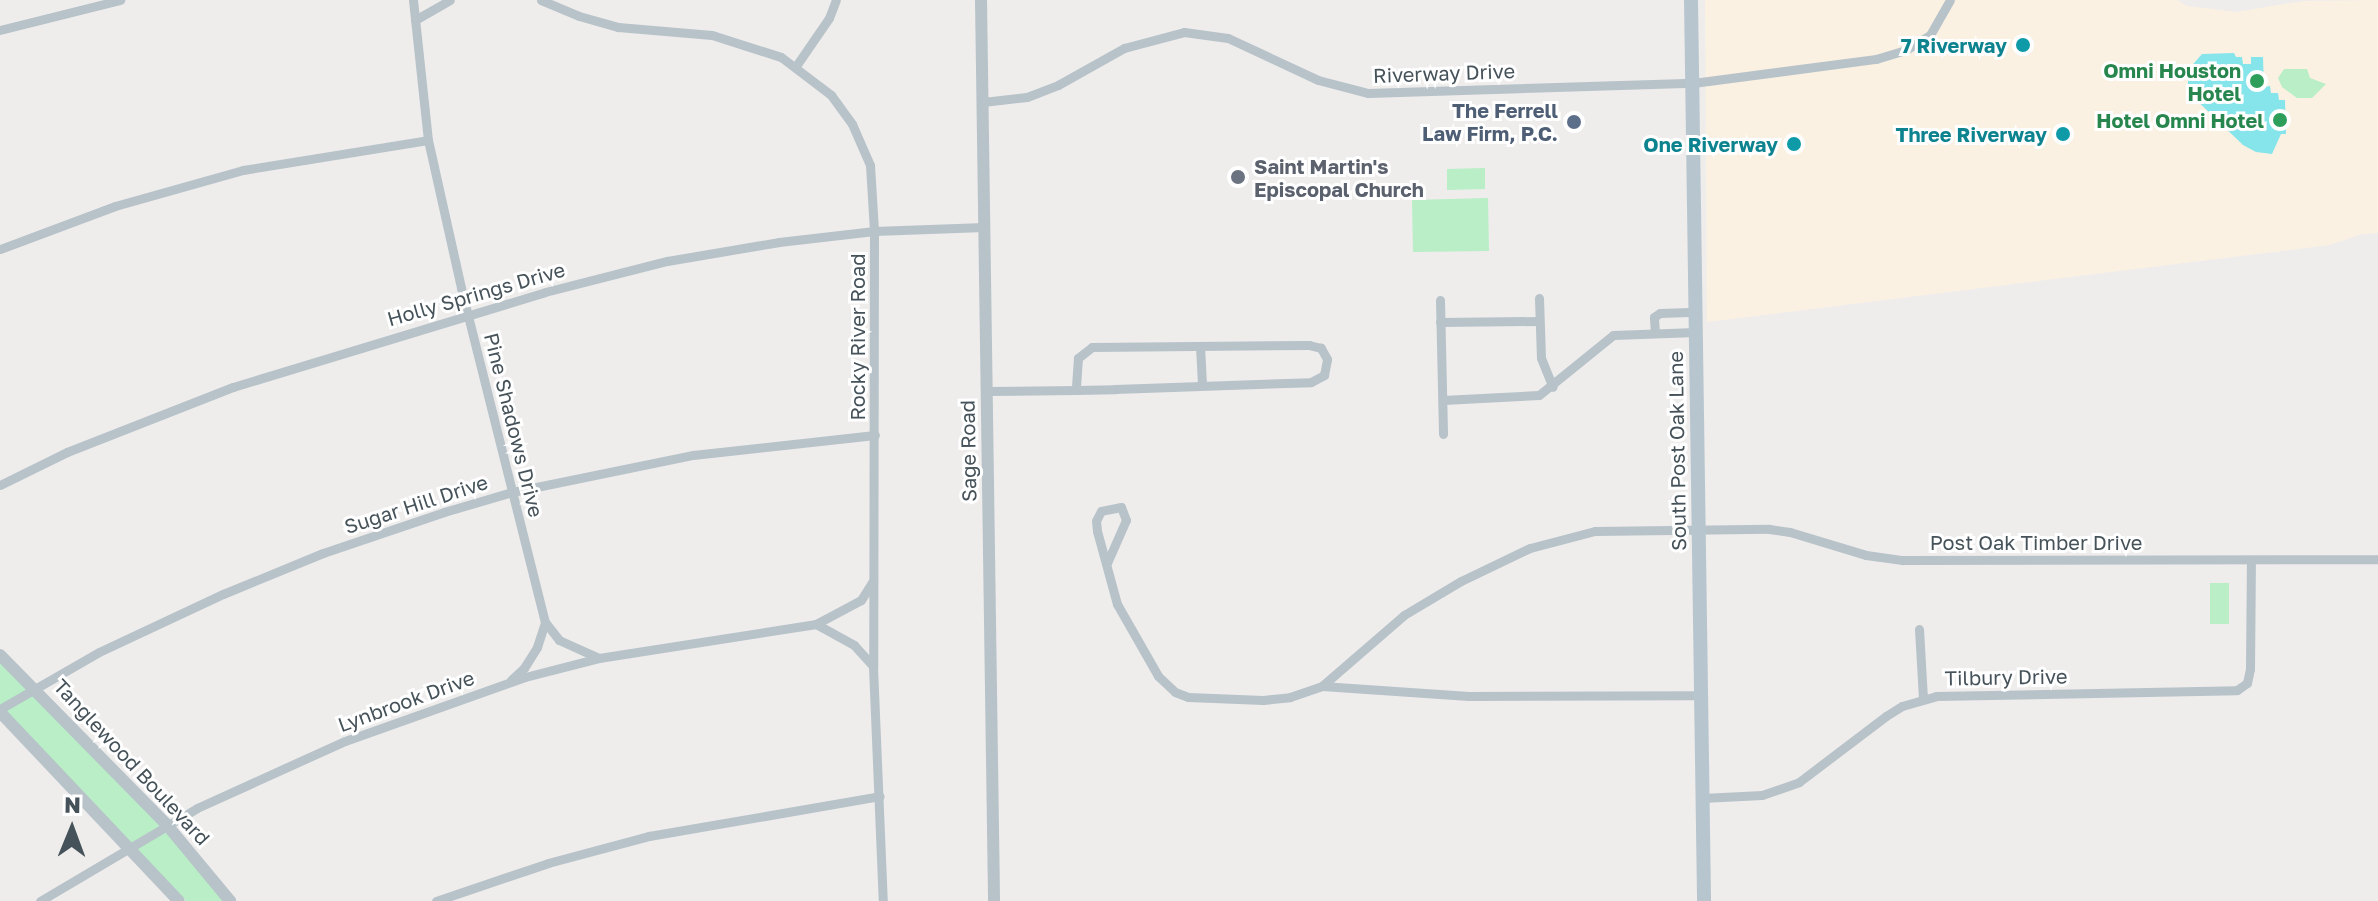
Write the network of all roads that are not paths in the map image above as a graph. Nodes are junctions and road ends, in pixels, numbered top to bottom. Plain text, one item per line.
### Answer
1 (120, 0) edge
2 (413, 0) edge
3 (450, 0) edge
4 (541, 0) edge
5 (836, 0) edge
6 (981, 0) edge
7 (1691, 0) edge
8 (1950, 0) edge
9 (415, 20) junction
10 (5, 24) edge
11 (0, 30) edge
12 (796, 66) junction
13 (1693, 83) junction
14 (983, 102) junction
15 (428, 140) junction
16 (984, 227) junction
17 (874, 231) junction
18 (0, 249) edge
19 (1539, 298) dead end
20 (1440, 300) dead end
21 (1696, 312) junction
22 (467, 314) junction
23 (1539, 321) junction
24 (1440, 322) junction
25 (1696, 332) junction
26 (1655, 333) junction
27 (1200, 346) junction
28 (1202, 383) junction
29 (1553, 387) junction
30 (1076, 390) junction
31 (987, 391) junction
32 (1443, 400) junction
33 (1443, 434) dead end
34 (875, 435) junction
35 (0, 485) edge
36 (512, 492) junction
37 (1698, 530) junction
38 (2378, 559) edge
39 (2251, 560) junction
40 (1107, 563) junction
41 (873, 581) junction
42 (545, 622) junction
43 (816, 624) junction
44 (1919, 629) dead end
45 (0, 655) edge
46 (599, 658) junction
47 (873, 667) junction
48 (507, 684) junction
49 (1322, 686) junction
50 (33, 687) junction
51 (1701, 695) junction
52 (1923, 699) junction
53 (0, 710) edge
54 (880, 796) junction
55 (1702, 798) junction
56 (167, 825) junction
57 (129, 846) junction
58 (40, 901) edge
59 (179, 901) edge
60 (230, 901) edge
61 (436, 901) edge
62 (883, 901) edge
63 (994, 901) edge
64 (1704, 901) edge

1 - 10 street
2 - 9 street, Pine Shadows Drive
3 - 9 street
4 - 12 street, Rocky River Road
5 - 12 street
6 - 14 street, Sage Road
7 - 13 main road, South Post Oak Lane
8 - 13 street, Riverway Drive
9 - 15 street, Pine Shadows Drive
10 - 11 street
12 - 17 street, Rocky River Road
13 - 14 street, Riverway Drive
13 - 21 main road, South Post Oak Lane
14 - 16 street, Sage Road
15 - 18 street
15 - 22 street, Pine Shadows Drive
16 - 17 street, Holly Springs Drive
16 - 31 street, Sage Road
17 - 22 street, Holly Springs Drive
17 - 34 street, Rocky River Road
19 - 23 street
20 - 24 street
21 - 25 main road, South Post Oak Lane
21 - 26 street
22 - 35 street, Holly Springs Drive
22 - 36 street, Pine Shadows Drive
23 - 24 street
23 - 29 street
24 - 32 street
25 - 26 street
25 - 37 main road, South Post Oak Lane
26 - 29 street
27 - 28 street
27 - 28 street
27 - 30 street
28 - 30 street
29 - 32 street
30 - 31 street
31 - 63 street, Sage Road
32 - 33 street
34 - 36 street, Sugar Hill Drive
34 - 41 street, Rocky River Road
36 - 42 street, Pine Shadows Drive
36 - 50 street, Sugar Hill Drive
37 - 39 street, Post Oak Timber Drive
37 - 49 street, Post Oak Timber Drive
37 - 51 main road, South Post Oak Lane
38 - 39 street, Post Oak Timber Drive
39 - 52 street, Tilbury Drive
40 - 40 street
40 - 49 street
41 - 43 street, Lynbrook Drive
41 - 47 street, Rocky River Road
42 - 46 street
42 - 48 street
43 - 46 street, Lynbrook Drive
43 - 47 street
44 - 52 street
45 - 50 street, Tanglewood Boulevard
46 - 48 street, Lynbrook Drive
47 - 54 street, Rocky River Road
48 - 56 street, Lynbrook Drive
49 - 51 street
50 - 53 street, Sugar Hill Drive
50 - 56 street, Tanglewood Boulevard
51 - 55 main road, South Post Oak Lane
52 - 55 street, Tilbury Drive
53 - 57 street
54 - 61 street
54 - 62 street, Rocky River Road
55 - 64 main road, South Post Oak Lane
56 - 57 street, Lynbrook Drive
56 - 60 street, Tanglewood Boulevard
57 - 58 street, Lynbrook Drive
57 - 59 street

